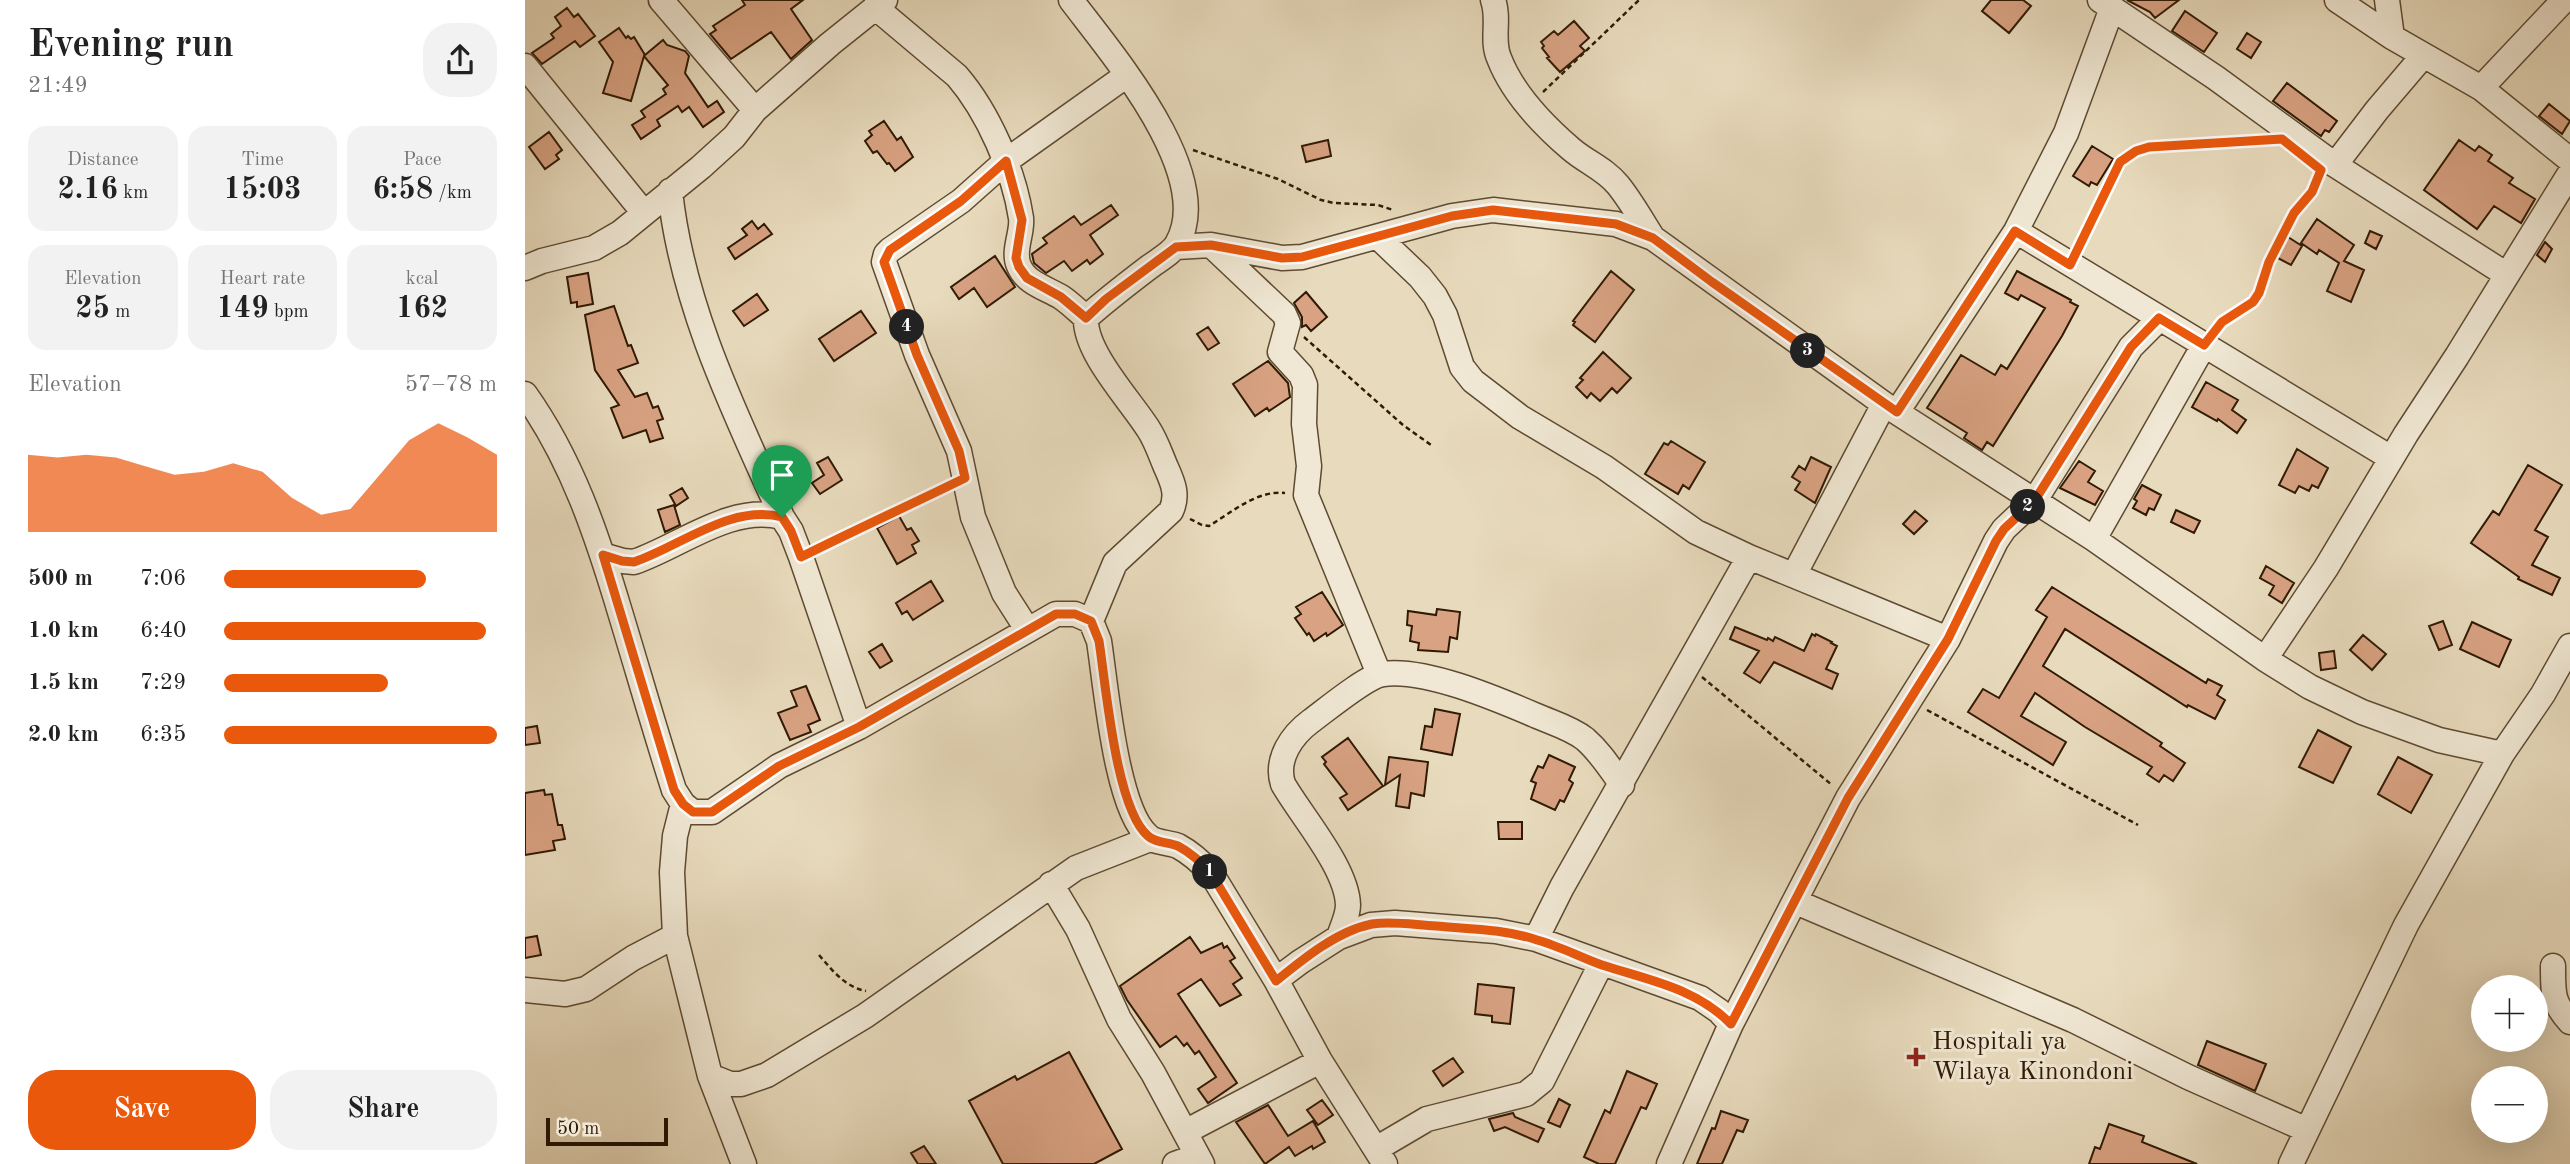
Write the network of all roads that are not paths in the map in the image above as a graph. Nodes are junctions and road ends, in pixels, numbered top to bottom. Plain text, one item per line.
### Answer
1 (661, 0) edge
2 (1071, 0) edge
3 (1493, 0) edge
4 (2337, 0) edge
5 (2387, 0) edge
6 (2564, 0) edge
7 (2106, 4) edge
8 (873, 5) edge
9 (2392, 37) junction
10 (2423, 56) junction
11 (525, 66) edge
12 (1127, 75) junction
13 (2481, 88) junction
14 (755, 110) junction
15 (2570, 160) edge
16 (1006, 161) junction
17 (2328, 167) junction
18 (2570, 173) edge
19 (670, 191) junction
20 (645, 213) junction
21 (2015, 231) junction
22 (1378, 237) junction
23 (1653, 238) junction
24 (1211, 245) junction
25 (1176, 247) junction
26 (525, 268) edge
27 (2507, 275) junction
28 (1086, 318) junction
29 (2159, 318) junction
30 (2204, 345) junction
31 (525, 394) edge
32 (1890, 408) junction
33 (2391, 458) junction
34 (2035, 500) junction
35 (782, 517) junction
36 (2094, 539) junction
37 (603, 555) junction
38 (1749, 557) junction
39 (1794, 575) junction
40 (1091, 621) junction
41 (1027, 629) junction
42 (1948, 639) junction
43 (2570, 646) edge
44 (2265, 659) junction
45 (1379, 674) junction
46 (859, 727) junction
47 (2503, 754) junction
48 (1622, 785) junction
49 (683, 804) junction
50 (1150, 839) junction
51 (1051, 884) junction
52 (1796, 902) junction
53 (675, 936) junction
54 (1339, 937) junction
55 (1536, 939) junction
56 (1601, 964) junction
57 (2553, 966) dead end
58 (1276, 981) junction
59 (525, 990) edge
60 (2570, 1022) edge
61 (1731, 1024) junction
62 (1320, 1061) junction
63 (710, 1076) junction
64 (2308, 1130) junction
65 (1185, 1132) junction
66 (1381, 1157) edge
67 (1191, 1161) edge
68 (2298, 1162) edge
69 (744, 1164) edge
70 (1669, 1164) edge

1 - 14 street
2 - 12 street
3 - 23 street
4 - 9 street
5 - 9 street
6 - 13 street
7 - 17 street
7 - 21 street
8 - 14 street
8 - 16 street
9 - 10 street
10 - 13 street
10 - 17 street
11 - 20 street
12 - 16 street
12 - 25 street
13 - 15 street
14 - 19 street
16 - 28 street
16 - 41 street
17 - 27 street
18 - 27 street
19 - 20 street
19 - 35 street
20 - 26 street
21 - 29 street
21 - 32 street
22 - 23 street
22 - 24 street
22 - 38 street
23 - 32 street
24 - 25 street
24 - 45 street
25 - 28 street
27 - 33 street
28 - 40 street
29 - 30 street
29 - 34 street
30 - 33 street
30 - 36 street
31 - 37 street
32 - 34 street
32 - 39 street
33 - 44 street
34 - 36 street
34 - 42 street
35 - 37 street
35 - 46 street
36 - 44 street
37 - 49 street
38 - 39 street
38 - 48 street
39 - 42 street
40 - 41 street
40 - 50 street
41 - 46 street
42 - 52 street
43 - 47 street
44 - 47 street
45 - 48 street
45 - 54 street
46 - 49 street
47 - 64 street
48 - 55 street
49 - 53 street
50 - 51 street
50 - 58 street
51 - 63 street
51 - 65 street
52 - 61 street
52 - 64 street
53 - 59 street
53 - 63 street
54 - 55 street
54 - 58 street
55 - 56 street
56 - 61 street
56 - 66 street
57 - 60 street
58 - 62 street
61 - 70 street
62 - 65 street
62 - 66 street
63 - 69 street
64 - 68 street
65 - 67 street

